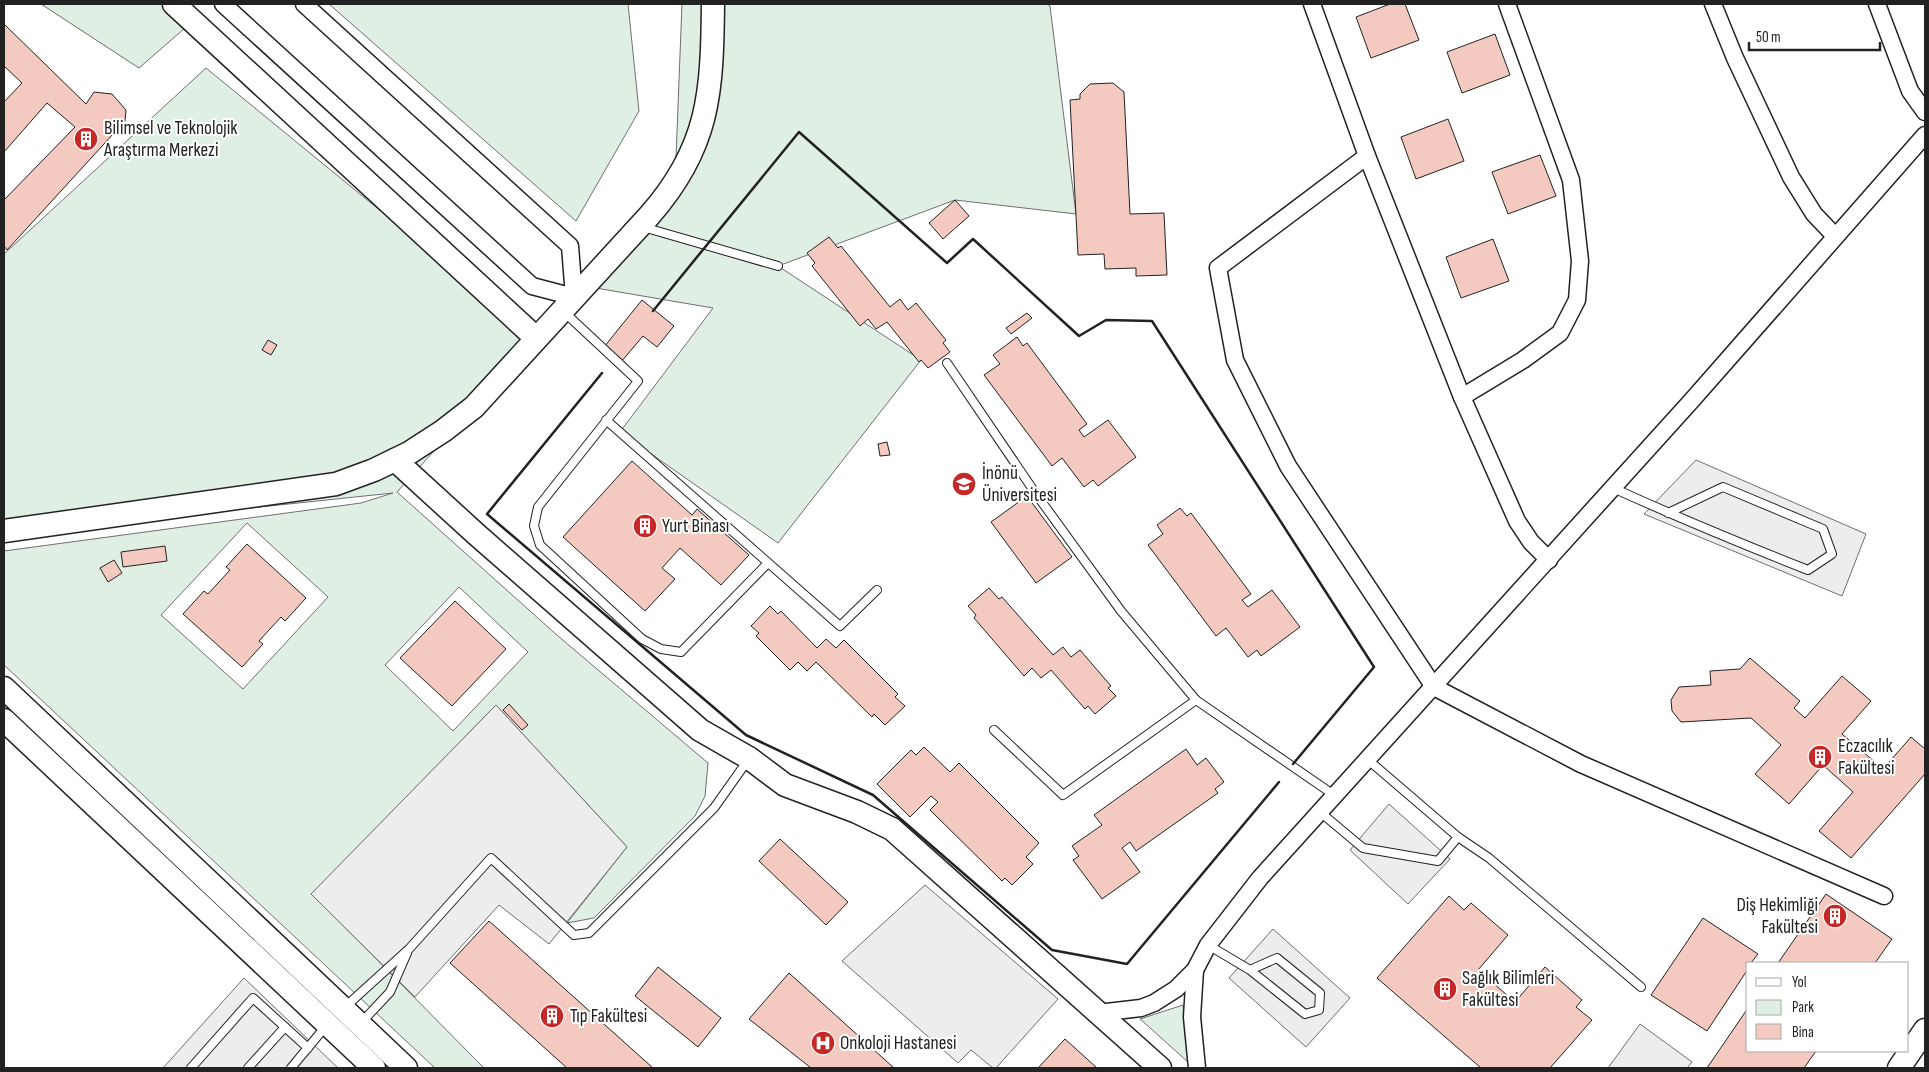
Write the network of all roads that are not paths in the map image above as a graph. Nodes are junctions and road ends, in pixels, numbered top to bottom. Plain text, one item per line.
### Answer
1 (174, 4) edge
2 (223, 4) edge
3 (304, 4) edge
4 (713, 4) edge
5 (1312, 4) edge
6 (1507, 4) edge
7 (1713, 4) edge
8 (1877, 4) edge
9 (1925, 112) edge
10 (1925, 135) edge
11 (1366, 156) junction
12 (639, 226) junction
13 (1835, 236) junction
14 (778, 266) dead end
15 (568, 303) junction
16 (536, 338) junction
17 (947, 363) dead end
18 (1462, 396) junction
19 (606, 420) junction
20 (396, 460) junction
21 (1612, 488) junction
22 (1668, 513) junction
23 (4, 531) edge
24 (1549, 560) junction
25 (768, 563) junction
26 (876, 590) dead end
27 (1434, 687) junction
28 (4, 688) edge
29 (1196, 700) junction
30 (4, 720) edge
31 (994, 730) dead end
32 (749, 758) junction
33 (1367, 760) junction
34 (1334, 795) junction
35 (1320, 812) junction
36 (1458, 837) junction
37 (1884, 896) dead end
38 (1208, 945) junction
39 (409, 949) junction
40 (1195, 970) junction
41 (1250, 970) junction
42 (1642, 987) dead end
43 (1098, 1013) junction
44 (335, 1016) junction
45 (360, 1024) junction
46 (285, 1027) junction
47 (1925, 1030) edge
48 (308, 1048) junction
49 (191, 1068) edge
50 (248, 1068) edge
51 (291, 1068) edge
52 (374, 1068) edge
53 (406, 1068) edge
54 (1160, 1068) edge
55 (1197, 1068) edge
56 (1898, 1068) edge

1 - 16 main road
2 - 15 street
3 - 15 street
4 - 12 main road
5 - 11 street
6 - 18 street
7 - 13 street
8 - 9 street
10 - 13 street
11 - 18 street
11 - 27 street
12 - 14 lane
12 - 15 main road
13 - 21 street
15 - 16 main road
15 - 19 lane
16 - 20 main road
17 - 29 lane
18 - 24 street
19 - 25 lane
19 - 25 lane
20 - 23 main road
20 - 32 main road
21 - 22 lane
21 - 24 street
22 - 22 lane
24 - 27 street
25 - 26 lane
27 - 33 street
27 - 37 street
28 - 44 main road
29 - 31 lane
29 - 34 lane
30 - 44 main road
32 - 39 lane
32 - 43 main road
33 - 34 street
33 - 36 lane
34 - 35 street
35 - 36 lane
35 - 38 street
36 - 42 lane
38 - 40 street
38 - 41 lane
39 - 44 lane
39 - 45 lane
40 - 43 street
40 - 55 street
41 - 41 lane
43 - 54 main road
44 - 45 main road
44 - 48 lane
44 - 52 main road
45 - 53 main road
46 - 48 lane
46 - 49 lane
46 - 50 lane
47 - 56 main road
48 - 51 lane

